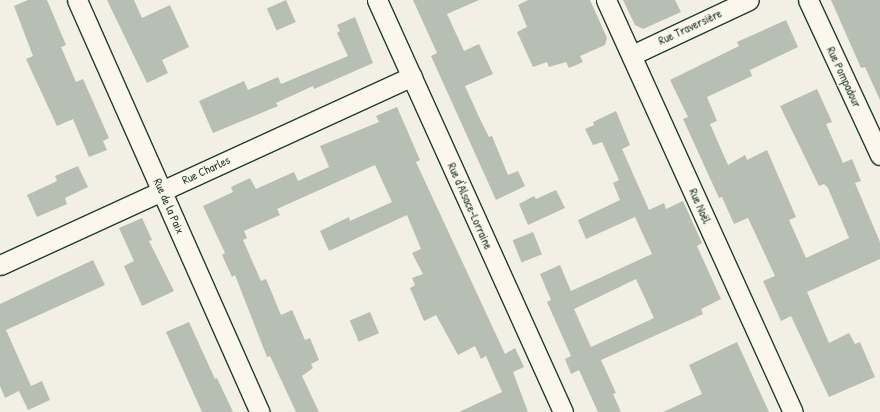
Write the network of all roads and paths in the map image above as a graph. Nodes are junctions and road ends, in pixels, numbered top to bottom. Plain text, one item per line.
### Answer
1 (77, 0) edge
2 (377, 0) edge
3 (606, 0) edge
4 (749, 0) edge
5 (808, 0) edge
6 (632, 55) junction
7 (412, 76) junction
8 (880, 155) edge
9 (162, 190) junction
10 (0, 265) edge
11 (260, 412) edge
12 (562, 412) edge
13 (793, 412) edge

1 - 9 street, Rue de la Paix
2 - 7 street, Rue d'Alsace-Lorraine
3 - 6 street, Rue Noël
4 - 6 street, Rue Traversière
5 - 8 street, Rue Pompadour
6 - 13 street, Rue Noël
7 - 9 street, Rue Charles
7 - 12 street, Rue d'Alsace-Lorraine
9 - 10 street, Rue Charles
9 - 11 street, Rue de la Paix

